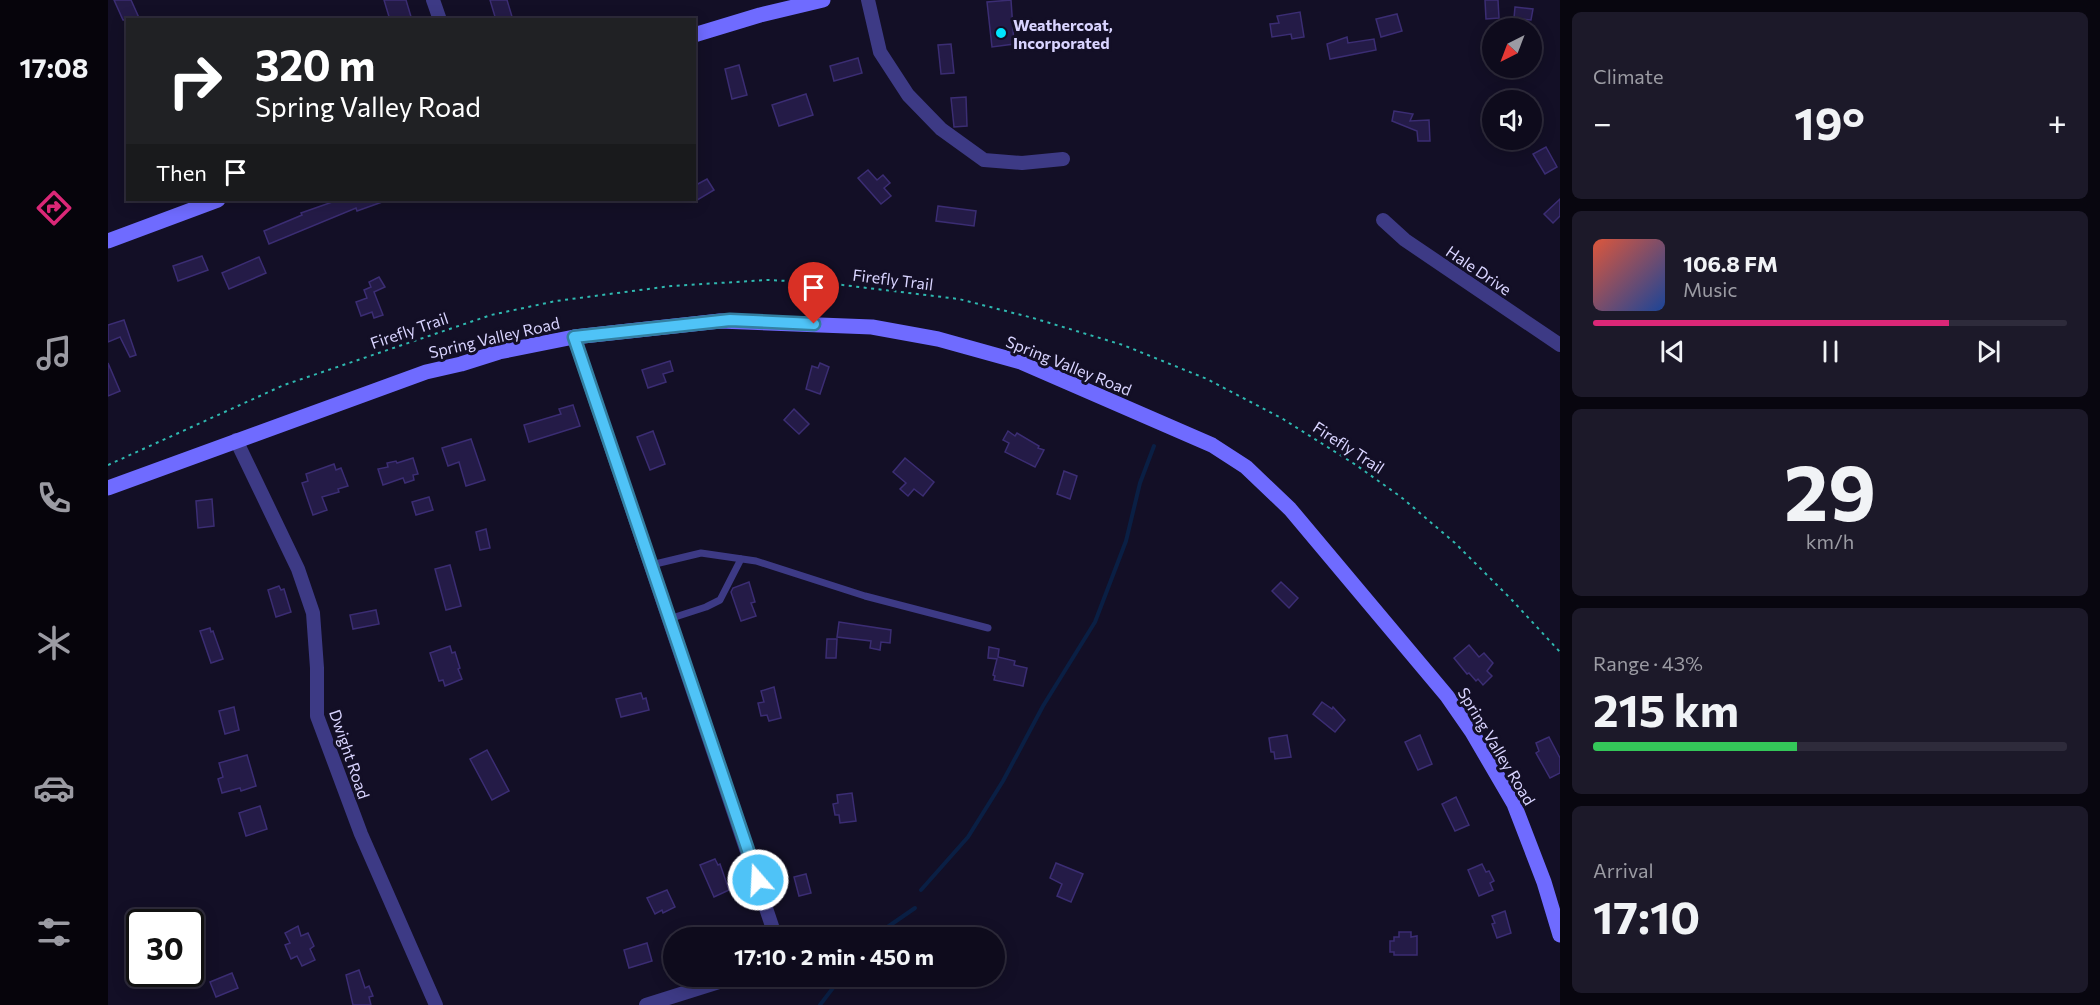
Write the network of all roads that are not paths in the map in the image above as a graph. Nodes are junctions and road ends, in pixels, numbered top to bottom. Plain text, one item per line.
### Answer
1 (433, 0) edge
2 (823, 0) edge
3 (868, 0) edge
4 (439, 18) edge
5 (696, 34) edge
6 (1063, 159) dead end
7 (215, 201) edge
8 (1383, 220) dead end
9 (108, 241) edge
10 (574, 337) junction
11 (1560, 345) edge
12 (236, 440) junction
13 (108, 488) edge
14 (741, 559) junction
15 (651, 566) junction
16 (669, 619) junction
17 (988, 628) dead end
18 (772, 927) edge
19 (1560, 934) edge
20 (703, 987) edge
21 (436, 1005) edge
22 (646, 1005) edge

1 - 4 street
2 - 5 street
3 - 6 street
7 - 9 street
8 - 11 street, Hale Drive
10 - 12 street, Spring Valley Road
10 - 15 street
10 - 19 street, Spring Valley Road
12 - 13 street, Spring Valley Road
12 - 21 street, Dwight Road
14 - 15 lane
14 - 16 lane
14 - 17 lane
15 - 16 street
16 - 18 street
20 - 22 street

